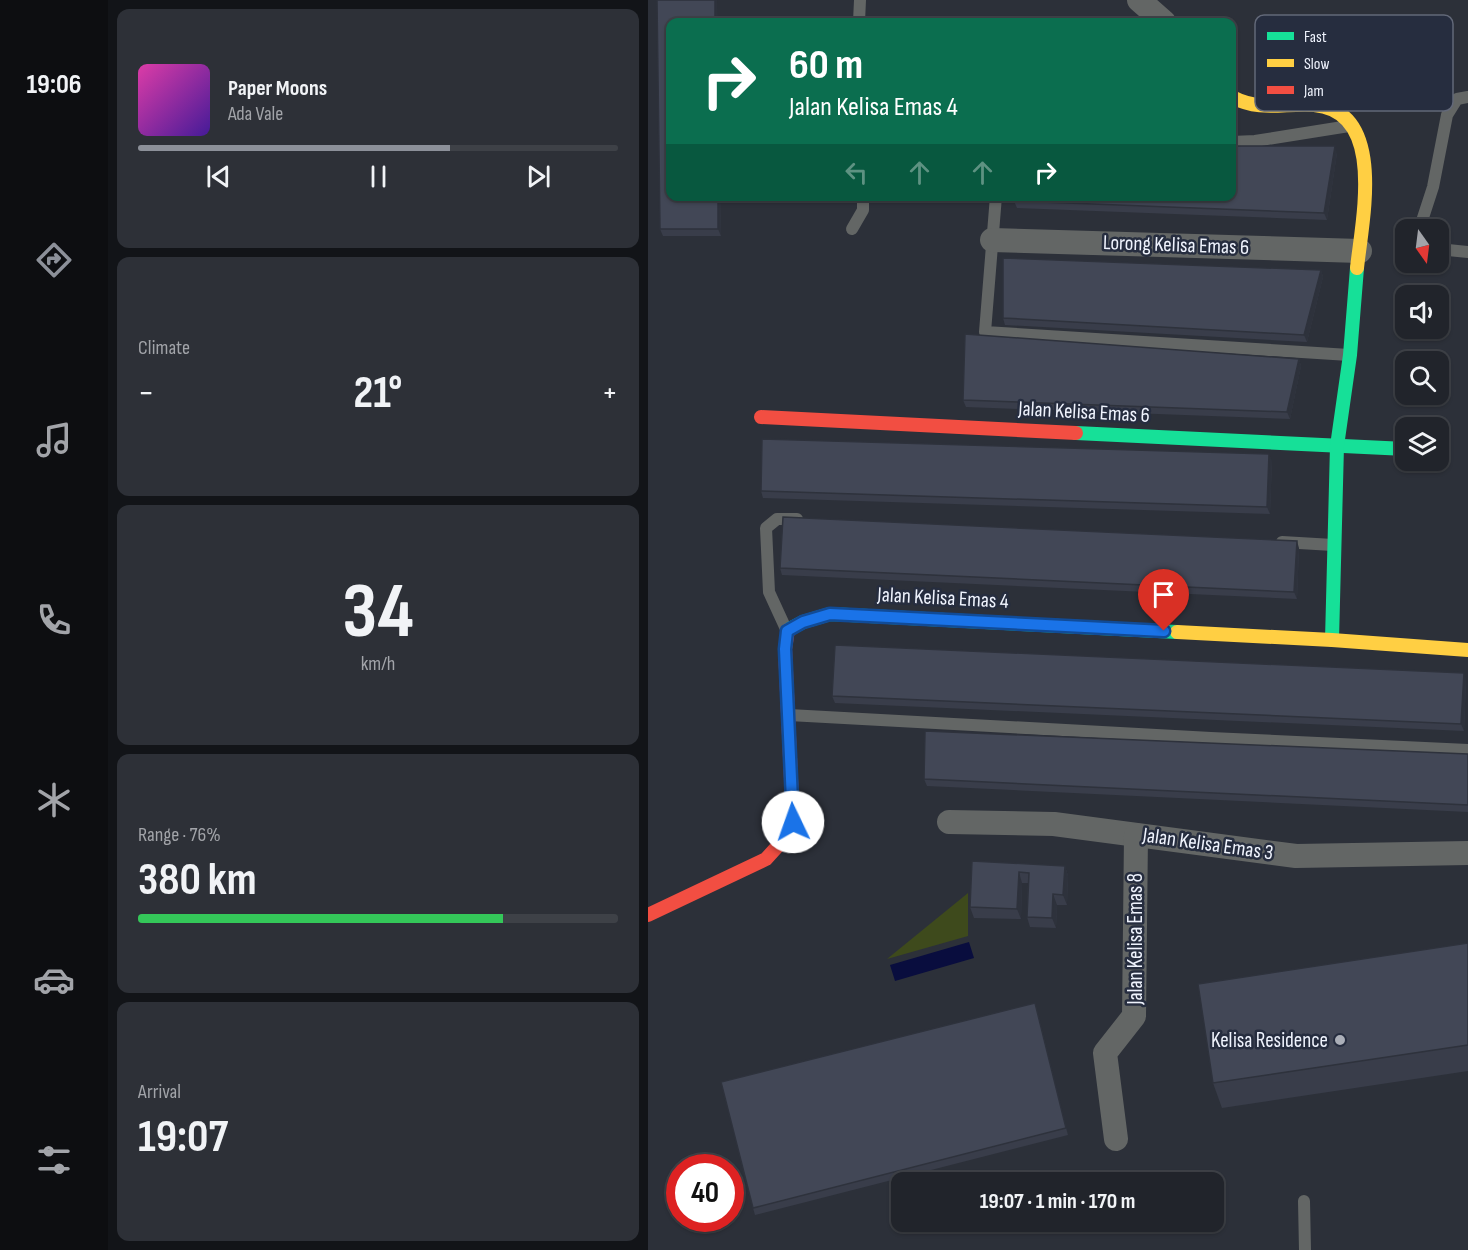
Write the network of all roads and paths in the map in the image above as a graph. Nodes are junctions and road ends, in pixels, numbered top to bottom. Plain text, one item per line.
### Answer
1 (860, 0) edge
2 (1139, 0) edge
3 (859, 18) edge
4 (1159, 18) edge
5 (1468, 96) edge
6 (1236, 99) edge
7 (1255, 105) edge
8 (1453, 105) edge
9 (1336, 111) edge
10 (1450, 111) edge
11 (1353, 126) junction
12 (1236, 142) edge
13 (862, 201) edge
14 (996, 201) edge
15 (1423, 219) edge
16 (852, 229) dead end
17 (992, 240) junction
18 (1449, 250) edge
19 (1360, 251) junction
20 (1468, 252) edge
21 (1350, 356) junction
22 (761, 417) dead end
23 (1337, 446) junction
24 (1395, 449) edge
25 (813, 520) edge
26 (1275, 542) edge
27 (1334, 545) junction
28 (787, 631) junction
29 (1332, 640) junction
30 (1468, 650) edge
31 (788, 715) junction
32 (1468, 750) edge
33 (949, 822) dead end
34 (1136, 835) junction
35 (1468, 853) edge
36 (648, 915) edge
37 (1116, 1139) dead end
38 (1304, 1201) dead end
39 (1305, 1250) edge

1 - 3 lane
2 - 4 street
5 - 8 lane
6 - 7 street
9 - 11 street
10 - 15 lane
11 - 12 lane
11 - 19 street
13 - 16 lane
14 - 17 lane
17 - 19 street, Lorong Kelisa Emas 6
17 - 21 lane
18 - 20 lane
19 - 21 street
21 - 23 street
22 - 23 street, Jalan Kelisa Emas 6
23 - 24 street, Jalan Kelisa Emas 6
23 - 27 street
25 - 28 lane
26 - 27 lane
27 - 29 street
28 - 29 street, Jalan Kelisa Emas 4
28 - 31 street
29 - 30 street, Jalan Kelisa Emas 4
31 - 32 lane
31 - 36 street
33 - 34 street, Jalan Kelisa Emas 3
34 - 35 street, Jalan Kelisa Emas 3
34 - 37 street, Jalan Kelisa Emas 8
38 - 39 lane

